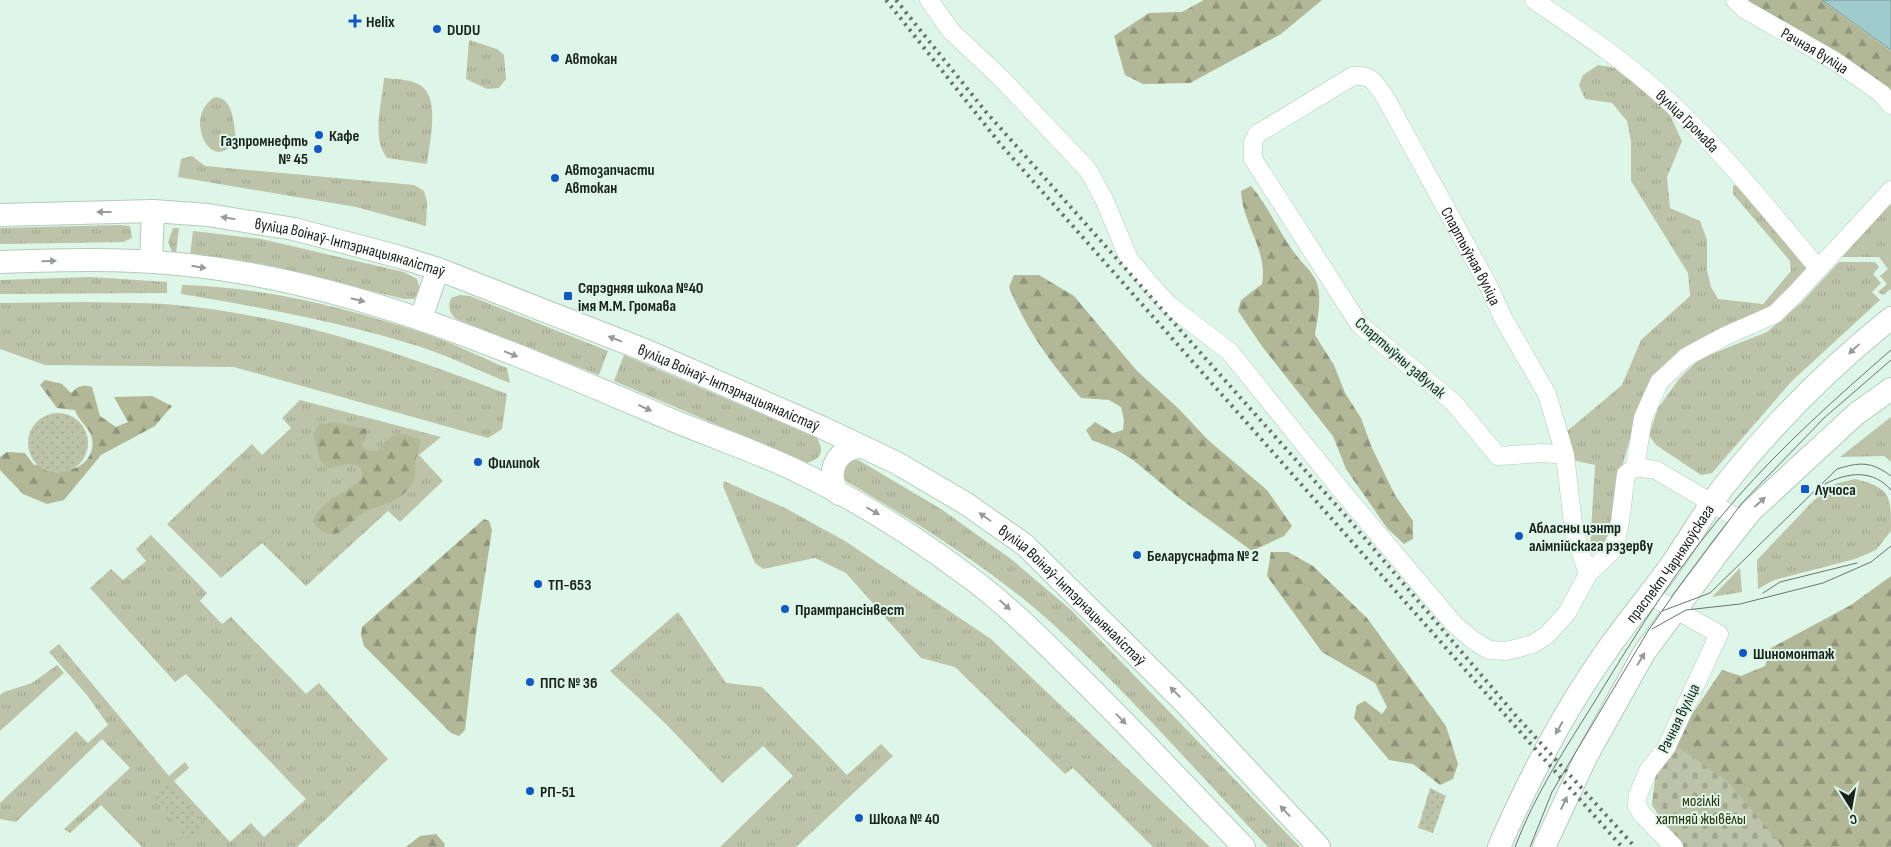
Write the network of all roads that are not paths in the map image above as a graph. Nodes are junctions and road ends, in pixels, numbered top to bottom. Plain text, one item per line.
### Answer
1 (929, 0) edge
2 (1534, 0) edge
3 (1735, 0) edge
4 (1891, 105) edge
5 (1252, 142) joint
6 (1891, 190) edge
7 (153, 211) junction
8 (0, 214) edge
9 (151, 261) junction
10 (0, 262) edge
11 (1818, 268) junction
12 (438, 269) junction
13 (421, 318) junction
14 (1891, 318) edge
15 (1891, 389) edge
16 (821, 427) junction
17 (863, 447) junction
18 (1565, 456) junction
19 (1635, 467) junction
20 (800, 472) junction
21 (839, 494) junction
22 (1713, 502) junction
23 (1742, 521) junction
24 (1588, 574) junction
25 (1649, 595) junction
26 (1674, 610) junction
27 (1244, 847) edge
28 (1319, 847) edge
29 (1499, 847) edge
30 (1544, 847) edge
31 (1674, 847) edge

1 - 24 street
2 - 11 street, вуліца Громава
3 - 4 street, Рачная вуліца
5 - 18 street, Спартыўны завулак
5 - 18 street, Спартыўная вуліца
6 - 11 street
7 -> 8 main road, вуліца Воінаў-Інтэрнацыяналістаў
7 - 9 main road
12 -> 7 main road, вуліца Воінаў-Інтэрнацыяналістаў
10 -> 9 main road
9 -> 13 main road
11 - 19 street
12 - 13 main road
16 -> 12 main road, вуліца Воінаў-Інтэрнацыяналістаў
13 -> 20 main road
14 -> 22 main road, праспект Чарняхоўскага
23 -> 15 main road, праспект Чарняхоўскага
16 - 17 main road, вуліца Воінаў-Інтэрнацыяналістаў
16 - 20 main road
17 - 21 main road
28 -> 17 main road, вуліца Воінаў-Інтэрнацыяналістаў
18 - 24 street, Спартыўная вуліца
19 - 22 street
19 - 24 street
20 - 21 main road
21 -> 27 main road
22 - 23 street
22 - 25 main road, праспект Чарняхоўскага
23 - 26 main road, праспект Чарняхоўскага
25 - 26 street
25 -> 29 main road, праспект Чарняхоўскага
30 -> 26 main road, праспект Чарняхоўскага
26 - 31 street, Рачная вуліца

